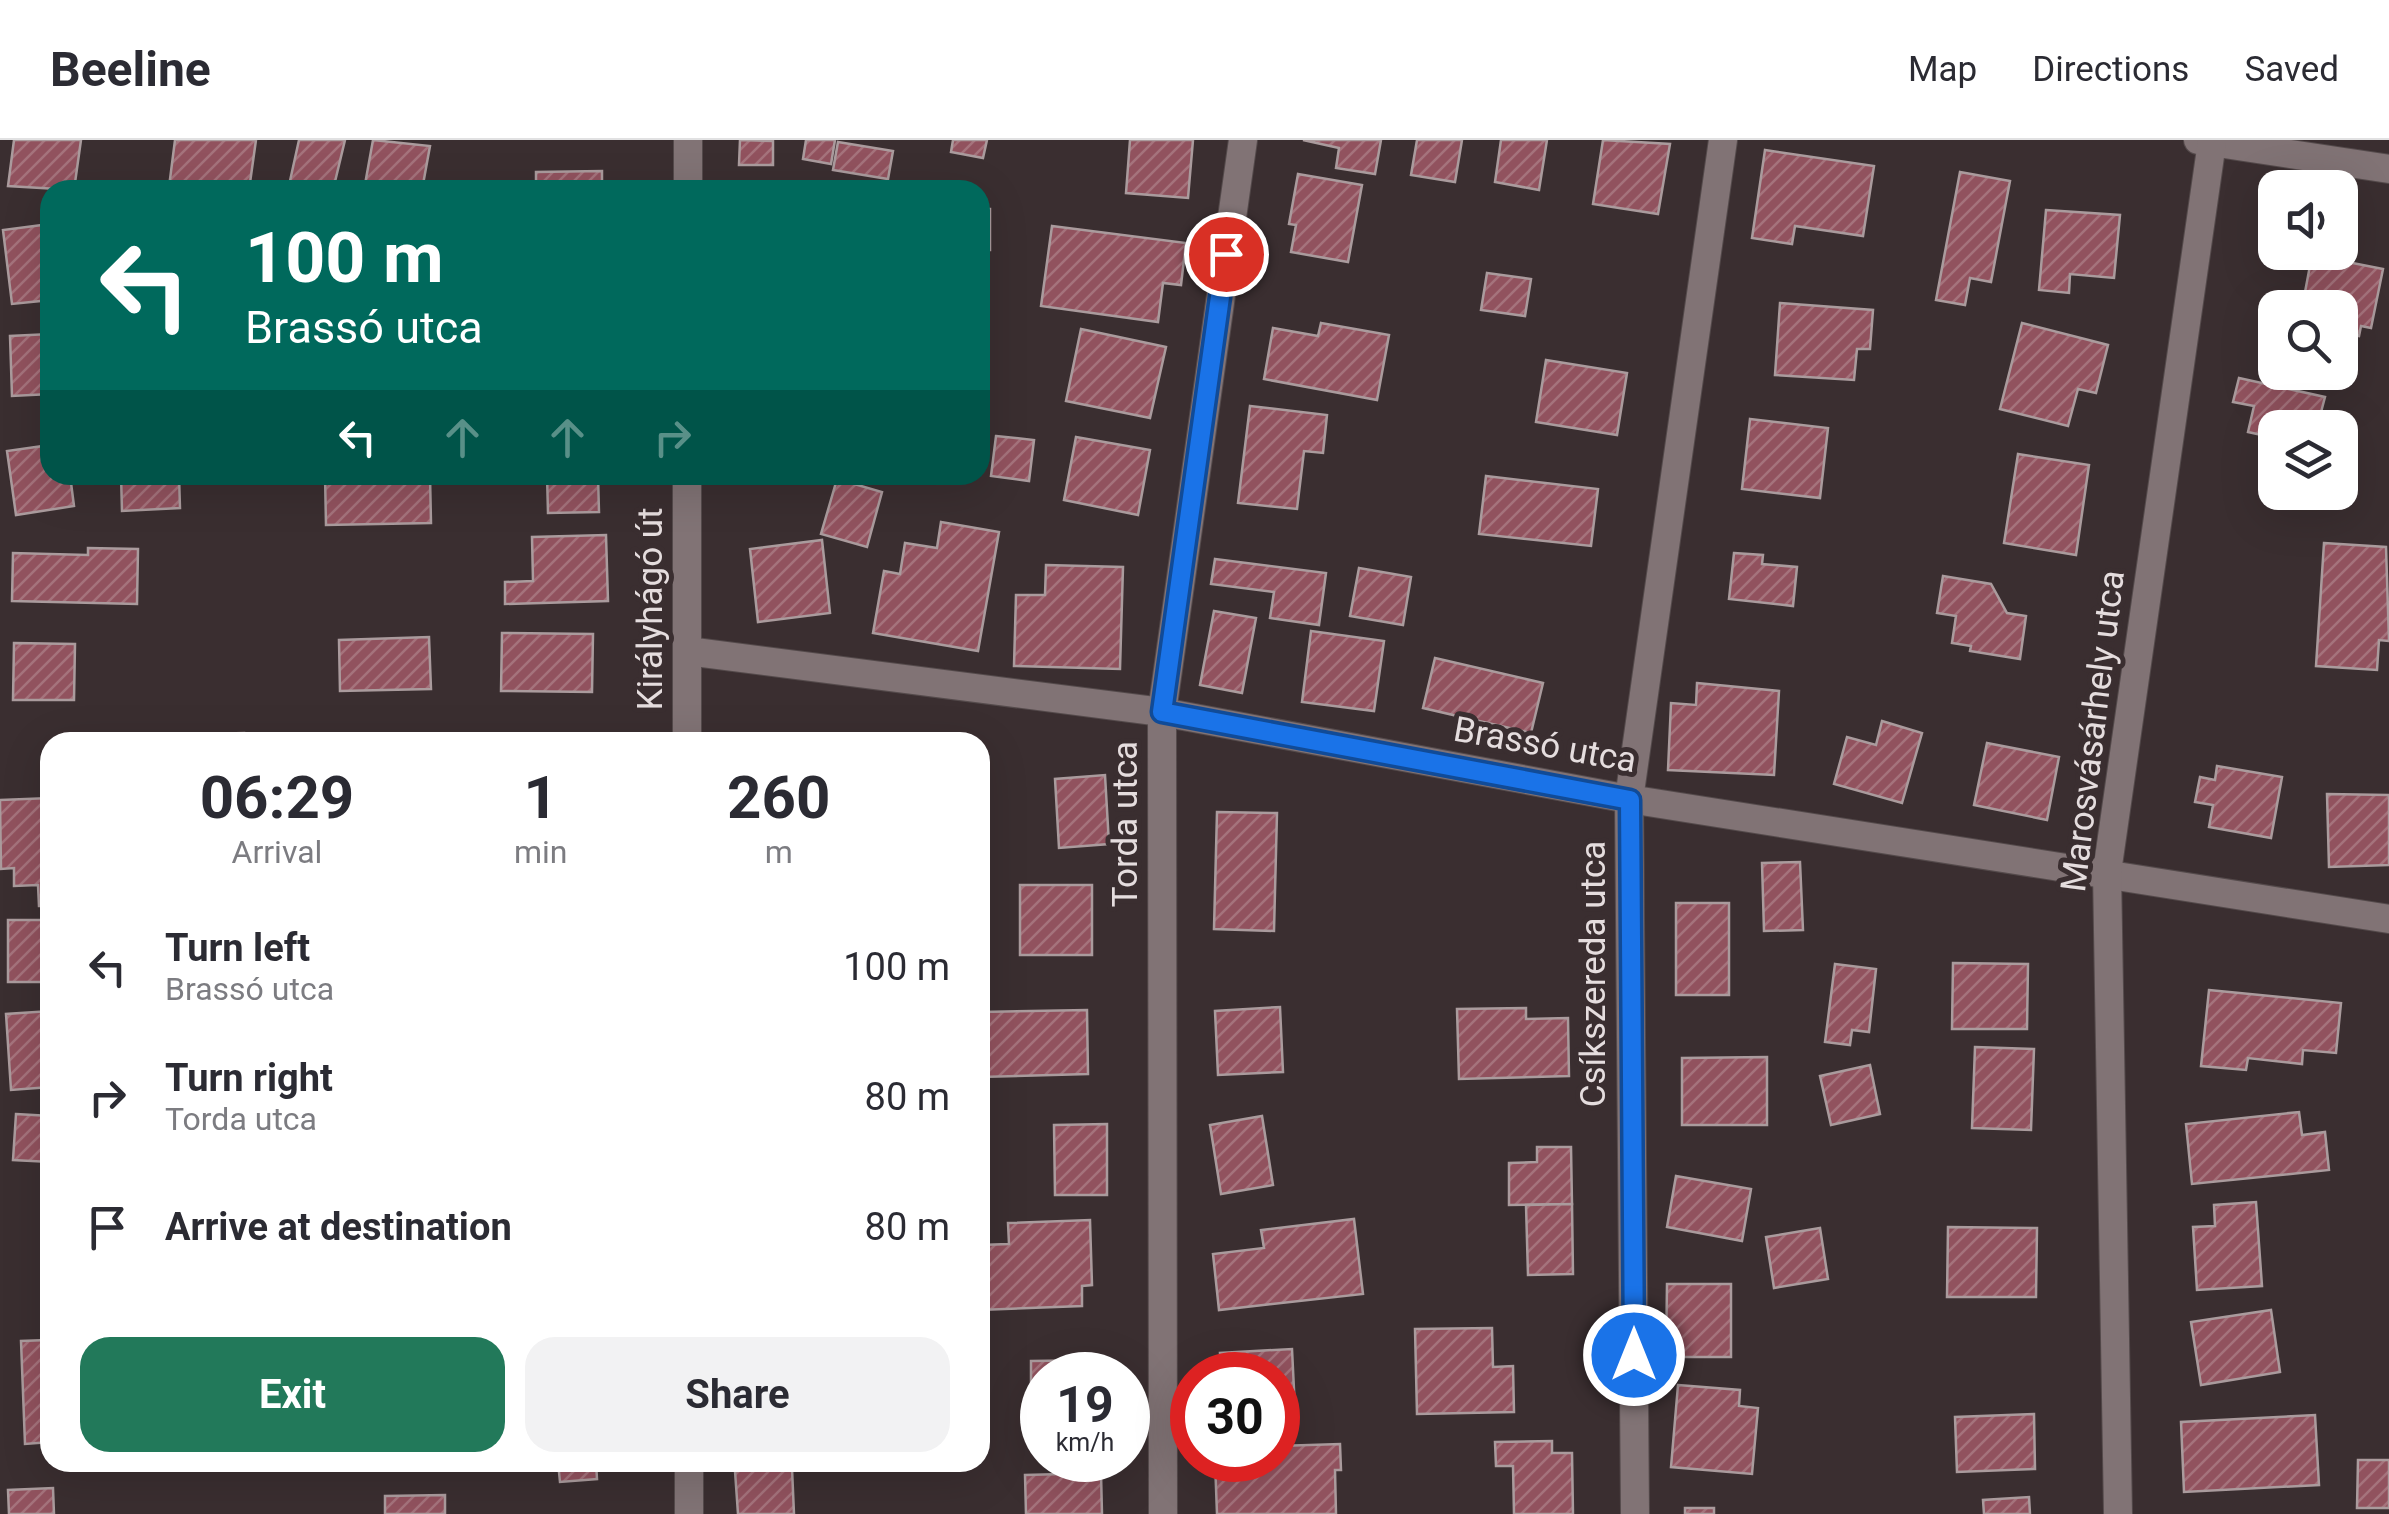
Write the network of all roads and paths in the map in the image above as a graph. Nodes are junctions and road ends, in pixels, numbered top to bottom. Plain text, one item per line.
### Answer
1 (688, 140) edge
2 (1242, 140) edge
3 (1723, 140) edge
4 (2205, 141) edge
5 (2389, 169) edge
6 (688, 180) edge
7 (688, 485) edge
8 (687, 651) junction
9 (1162, 712) junction
10 (687, 732) edge
11 (1630, 800) junction
12 (2108, 872) junction
13 (2389, 919) edge
14 (689, 1472) edge
15 (689, 1514) edge
16 (1163, 1514) edge
17 (1635, 1514) edge
18 (2118, 1514) edge

1 - 6 street
2 - 9 street, Torda utca
3 - 11 street, Csíkszereda utca
4 - 5 street
4 - 12 street, Marosvásárhely utca
7 - 8 street, Királyhágó út
8 - 9 street, Brassó utca
8 - 10 street, Királyhágó út
9 - 11 street, Brassó utca
9 - 16 street, Torda utca
11 - 12 street, Brassó utca
11 - 17 street, Csíkszereda utca
12 - 13 street, Brassó utca
12 - 18 street, Marosvásárhely utca
14 - 15 street

